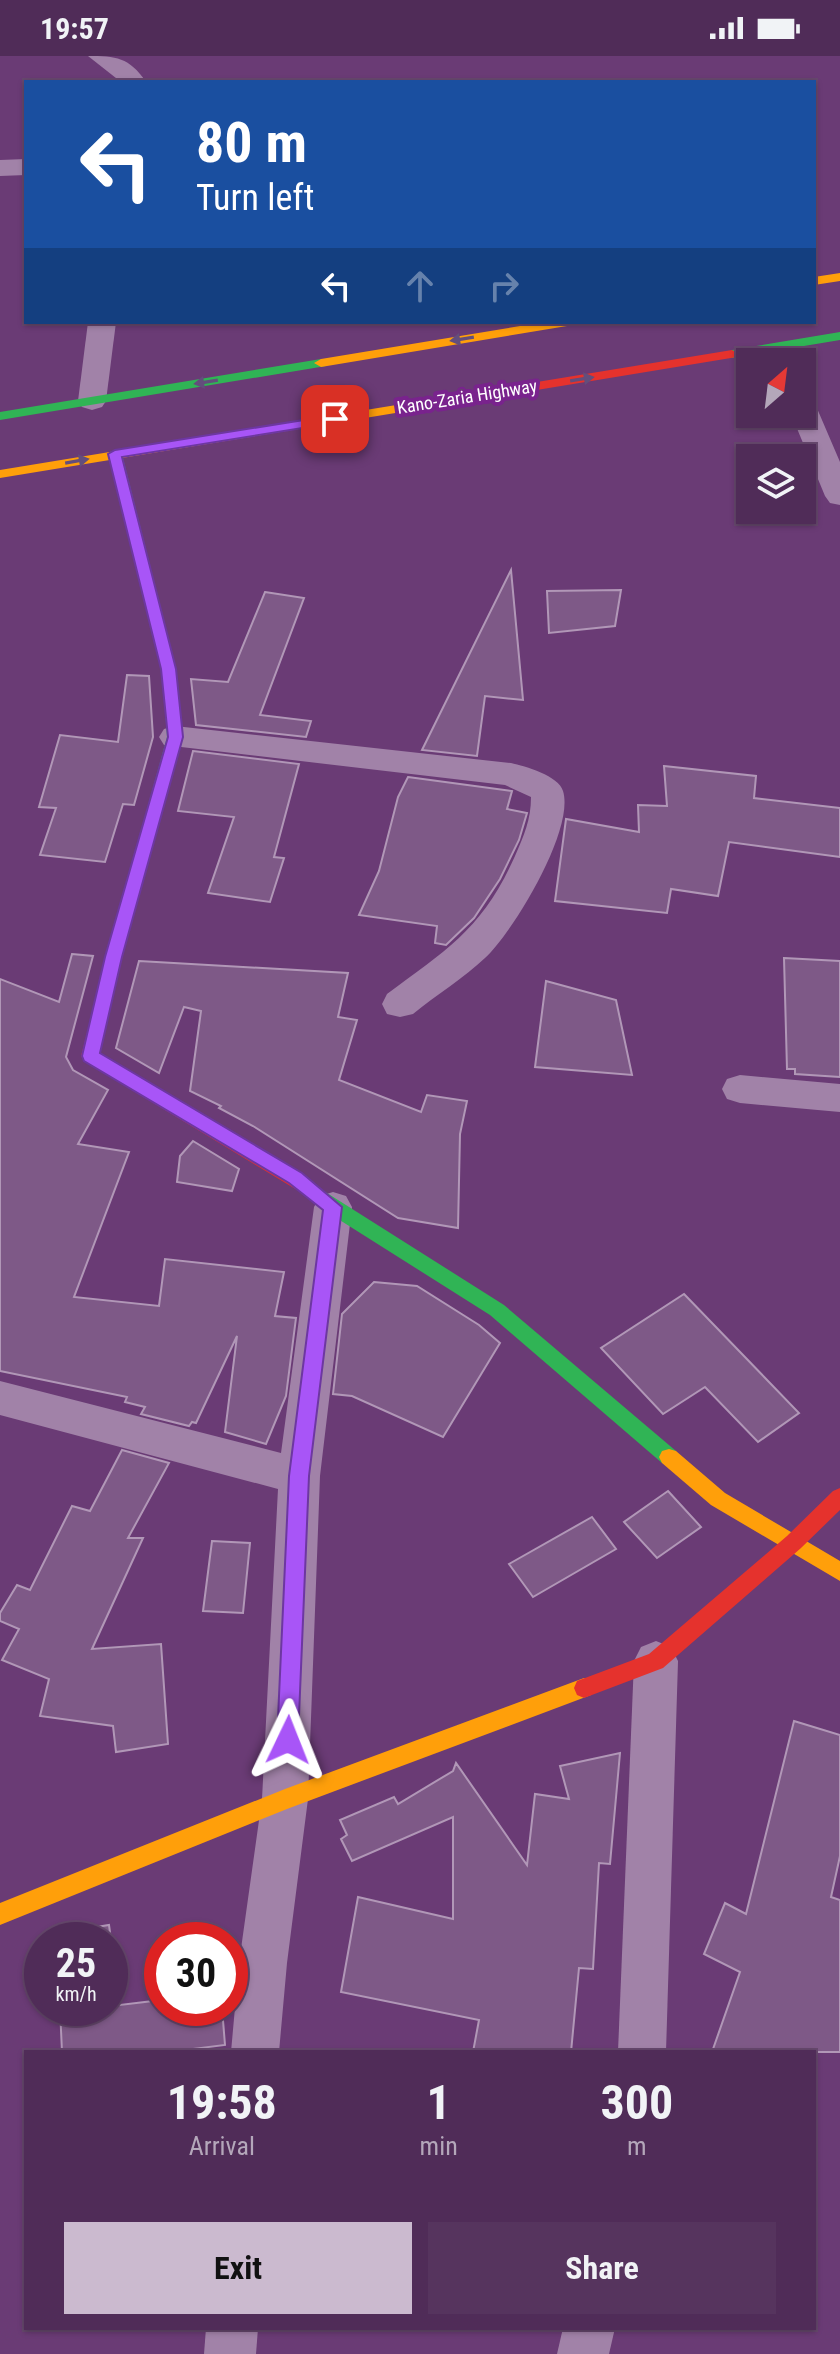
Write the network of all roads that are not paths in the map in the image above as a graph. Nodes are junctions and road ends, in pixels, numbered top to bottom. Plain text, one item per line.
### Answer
1 (100, 56) edge
2 (132, 80) edge
3 (24, 167) edge
4 (0, 168) edge
5 (840, 277) edge
6 (816, 281) edge
7 (102, 324) edge
8 (555, 324) edge
9 (840, 336) edge
10 (802, 348) edge
11 (736, 362) edge
12 (92, 401) junction
13 (0, 416) edge
14 (811, 428) edge
15 (115, 454) junction
16 (0, 474) edge
17 (840, 496) edge
18 (175, 737) junction
19 (400, 1004) dead end
20 (740, 1089) dead end
21 (840, 1098) edge
22 (333, 1207) junction
23 (0, 1398) edge
24 (299, 1476) junction
25 (840, 1497) edge
26 (794, 1542) junction
27 (840, 1572) edge
28 (656, 1661) junction
29 (285, 1799) junction
30 (0, 1914) edge
31 (255, 2050) edge
32 (642, 2050) edge
33 (232, 2330) edge
34 (589, 2330) edge
35 (230, 2354) edge
36 (583, 2354) edge

1 - 2 street
3 - 4 street
5 - 6 main road
7 - 12 street
8 -> 12 main road
9 - 10 main road, Kano-Zaria Highway
15 -> 11 main road, Kano-Zaria Highway
12 - 13 main road
14 - 17 street
16 -> 15 main road, Kano-Zaria Highway
15 - 18 main road
18 - 19 street
18 - 22 main road
20 - 21 street
22 - 24 street
22 - 26 main road
23 - 24 street
24 - 29 street
25 - 26 main road
26 - 27 main road
26 - 28 main road
28 - 29 main road
28 - 32 street
29 - 30 main road
29 - 31 street
33 - 35 street
34 - 36 street

